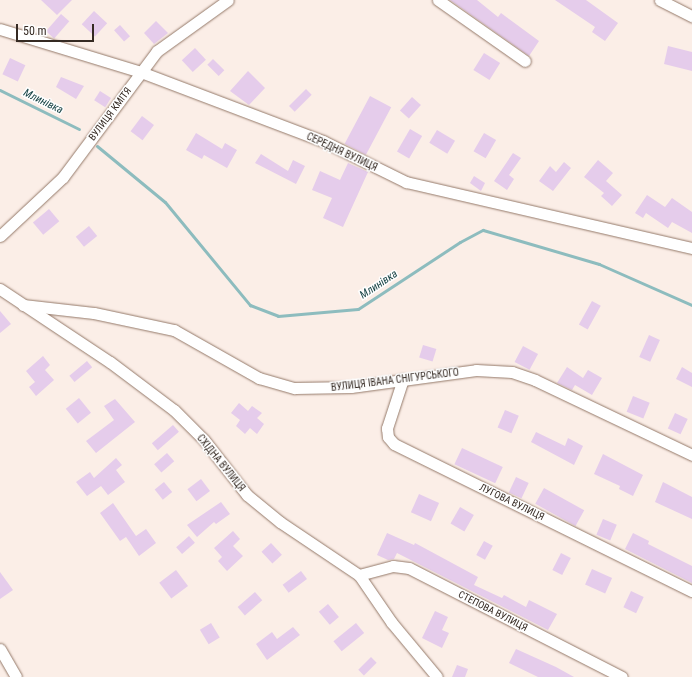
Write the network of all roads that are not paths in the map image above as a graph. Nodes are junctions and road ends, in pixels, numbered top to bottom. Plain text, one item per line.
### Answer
1 (228, 0) edge
2 (438, 0) edge
3 (660, 0) edge
4 (692, 16) edge
5 (0, 29) edge
6 (525, 61) dead end
7 (142, 72) junction
8 (0, 236) edge
9 (692, 248) edge
10 (0, 289) edge
11 (23, 305) junction
12 (403, 379) junction
13 (692, 455) edge
14 (359, 575) junction
15 (692, 591) edge
16 (0, 649) edge
17 (16, 677) edge
18 (437, 677) edge
19 (622, 677) edge

1 - 7 street, ВУЛИЦЯ КМІТЯ
2 - 6 street
3 - 4 street
5 - 7 street, СЕРЕДНЯ ВУЛИЦЯ
7 - 8 street, ВУЛИЦЯ КМІТЯ
7 - 9 street, СЕРЕДНЯ ВУЛИЦЯ
10 - 11 street, СХІДНА ВУЛИЦЯ
11 - 12 street, ВУЛИЦЯ ІВАНА СНІГУРСЬКОГО
11 - 14 street, СХІДНА ВУЛИЦЯ
12 - 13 street, ВУЛИЦЯ ІВАНА СНІГУРСЬКОГО
12 - 15 street, ЛУГОВА ВУЛИЦЯ
14 - 18 street, СХІДНА ВУЛИЦЯ
14 - 19 street, СТЕПОВА ВУЛИЦЯ
16 - 17 street

